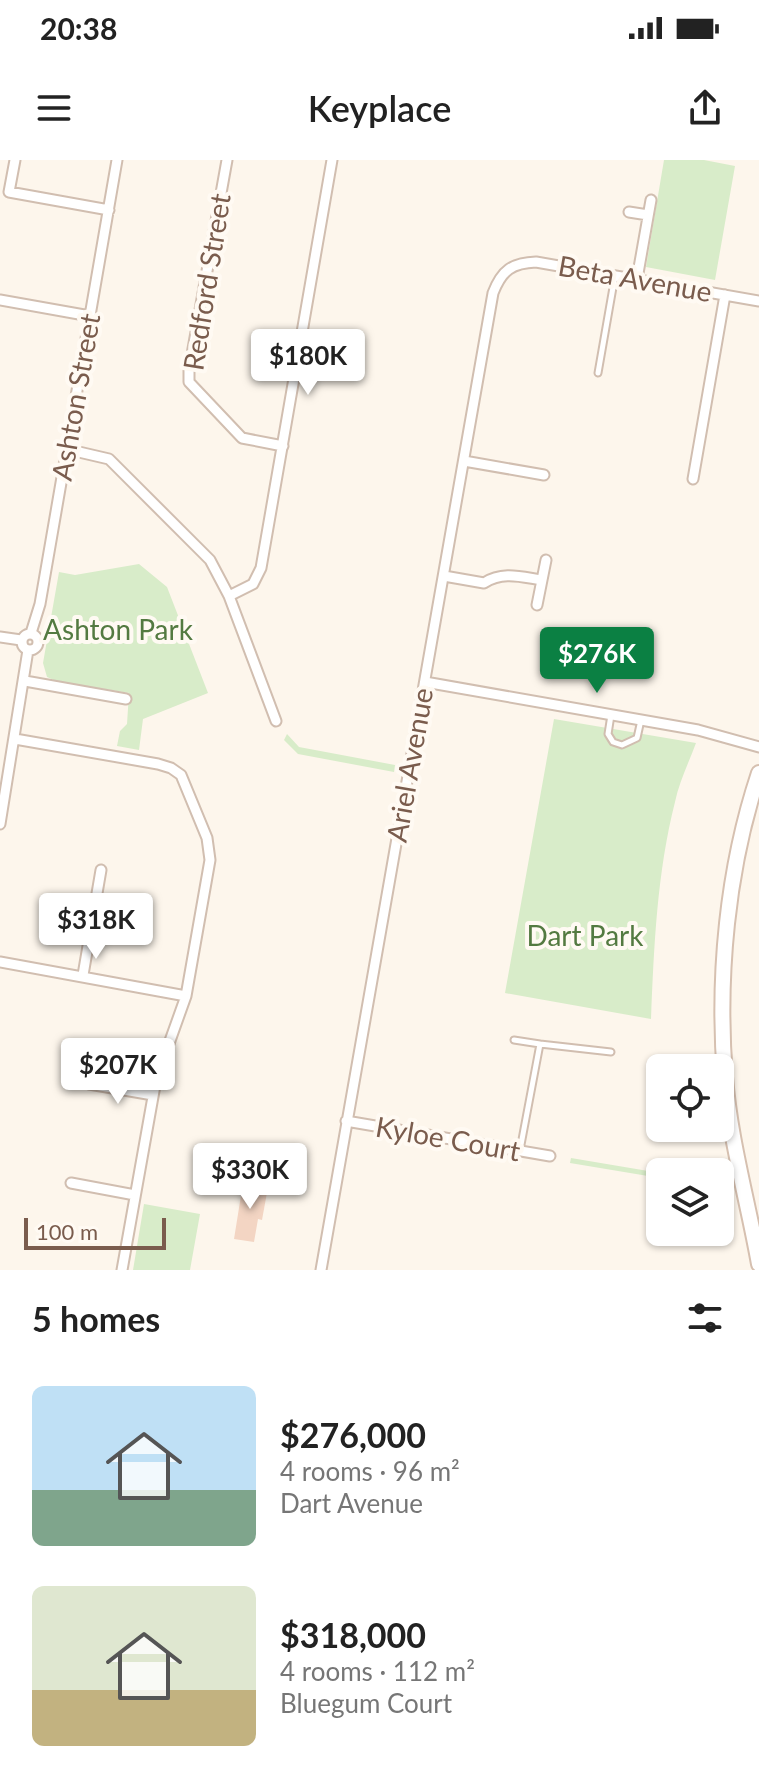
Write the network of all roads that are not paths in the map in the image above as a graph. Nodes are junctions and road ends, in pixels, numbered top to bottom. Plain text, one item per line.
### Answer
1 (15, 160) edge
2 (117, 160) edge
3 (227, 160) edge
4 (332, 160) edge
5 (651, 200) dead end
6 (109, 210) junction
7 (629, 212) dead end
8 (648, 215) junction
9 (512, 266) joint
10 (615, 275) junction
11 (637, 279) junction
12 (725, 295) junction
13 (0, 300) edge
14 (759, 301) edge
15 (90, 316) junction
16 (598, 373) dead end
17 (283, 446) junction
18 (66, 449) junction
19 (464, 461) junction
20 (544, 475) dead end
21 (693, 479) dead end
22 (546, 560) dead end
23 (444, 576) junction
24 (542, 580) junction
25 (229, 596) junction
26 (537, 605) dead end
27 (31, 633) junction
28 (0, 637) edge
29 (21, 640) junction
30 (28, 650) junction
31 (25, 681) junction
32 (425, 682) junction
33 (126, 699) dead end
34 (611, 714) junction
35 (641, 719) junction
36 (276, 721) dead end
37 (15, 739) junction
38 (759, 747) edge
39 (759, 773) edge
40 (0, 824) edge
41 (101, 870) dead end
42 (0, 962) edge
43 (83, 975) junction
44 (186, 996) junction
45 (514, 1040) dead end
46 (540, 1044) junction
47 (611, 1052) dead end
48 (89, 1084) dead end
49 (153, 1095) junction
50 (346, 1121) junction
51 (520, 1151) junction
52 (550, 1156) dead end
53 (71, 1183) dead end
54 (135, 1195) junction
55 (754, 1212) edge
56 (759, 1264) edge
57 (122, 1270) edge
58 (321, 1270) edge

1 - 6 street
2 - 6 street, Ashton Street
3 - 17 street, Redford Street
4 - 17 street
5 - 8 street
6 - 15 street, Ashton Street
7 - 8 street
8 - 11 street
9 - 10 street, Beta Avenue
9 - 19 street, Ariel Avenue
10 - 11 street, Beta Avenue
10 - 16 lane
11 - 12 street, Beta Avenue
12 - 14 street, Beta Avenue
12 - 21 street
13 - 15 street
15 - 18 street, Ashton Street
17 - 25 street
18 - 25 street
18 - 27 street, Ashton Street
19 - 20 street
19 - 23 street, Ariel Avenue
22 - 24 street
23 - 24 street
23 - 32 street, Ariel Avenue
24 - 26 street
25 - 36 street
27 - 29 street
27 - 30 street
28 - 29 street
29 - 30 street
30 - 31 street
31 - 33 street
31 - 37 street
32 - 34 street
32 - 50 street, Ariel Avenue
34 - 35 street
34 - 35 lane
35 - 38 street
37 - 40 street
37 - 44 street
39 - 55 street
41 - 43 street
42 - 43 street
43 - 44 street
44 - 49 street
45 - 46 lane
46 - 47 lane
46 - 51 lane
48 - 49 street
49 - 54 street
50 - 51 street, Kyloe Court
50 - 58 street, Ariel Avenue
51 - 52 street, Kyloe Court
53 - 54 street
54 - 57 street
55 - 56 street

